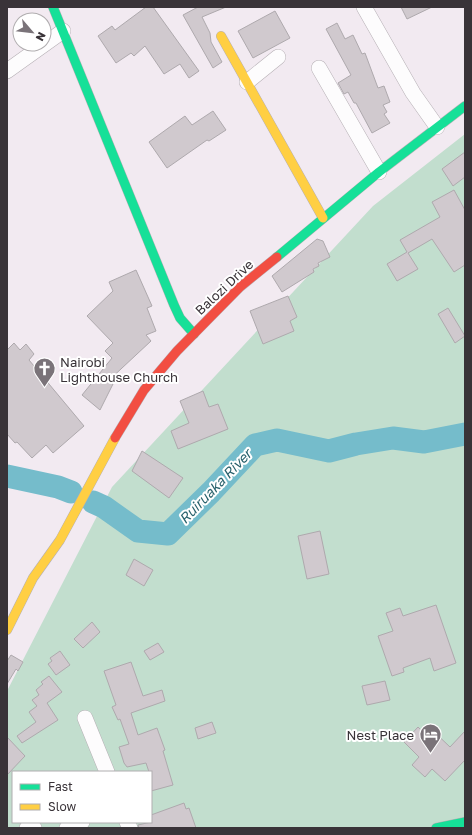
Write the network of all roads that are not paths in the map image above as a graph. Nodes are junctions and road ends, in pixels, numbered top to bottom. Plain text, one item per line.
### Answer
1 (53, 7) edge
2 (364, 7) edge
3 (63, 31) junction
4 (221, 36) dead end
5 (278, 57) dead end
6 (319, 68) dead end
7 (7, 71) edge
8 (247, 82) junction
9 (465, 106) edge
10 (437, 127) junction
11 (380, 172) junction
12 (323, 218) junction
13 (194, 334) junction
14 (7, 630) edge
15 (86, 718) dead end
16 (107, 771) edge
17 (465, 822) edge
18 (80, 823) edge
19 (27, 828) edge
20 (34, 828) edge
21 (68, 828) edge
22 (436, 828) edge

1 - 3 street
2 - 10 street
3 - 7 street
3 - 13 street
4 - 8 street
5 - 8 street
6 - 11 street
8 - 12 street
9 - 10 street, Balozi Drive
10 - 11 street, Balozi Drive
11 - 12 street, Balozi Drive
12 - 13 street, Balozi Drive
13 - 14 street, Balozi Drive
15 - 16 street
17 - 22 street
18 - 21 street
19 - 20 street

